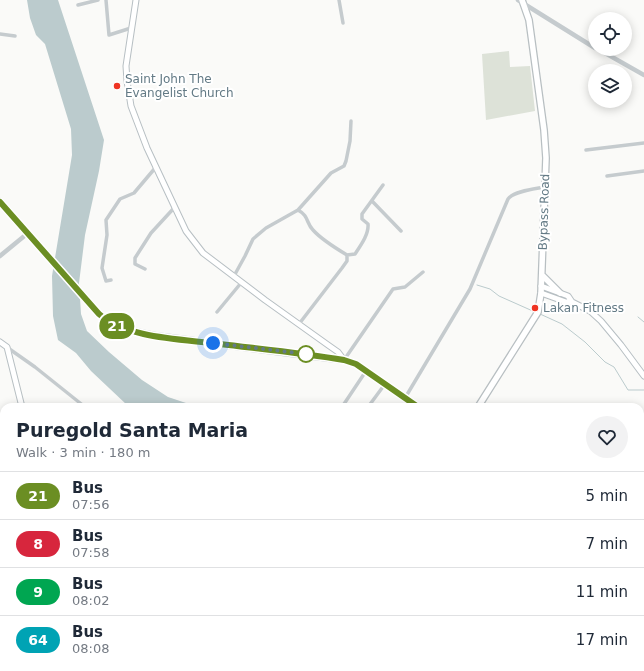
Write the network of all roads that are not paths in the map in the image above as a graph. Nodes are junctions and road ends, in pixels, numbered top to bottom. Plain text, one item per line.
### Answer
1 (98, 0) edge
2 (106, 0) edge
3 (136, 0) edge
4 (339, 0) edge
5 (520, 1) edge
6 (78, 5) dead end
7 (343, 24) dead end
8 (132, 28) junction
9 (0, 34) edge
10 (15, 36) dead end
11 (588, 43) edge
12 (610, 56) edge
13 (644, 75) edge
14 (351, 121) dead end
15 (644, 143) edge
16 (586, 150) dead end
17 (156, 167) junction
18 (644, 171) edge
19 (607, 176) dead end
20 (383, 185) dead end
21 (545, 187) junction
22 (372, 200) junction
23 (0, 202) edge
24 (174, 208) junction
25 (298, 210) junction
26 (401, 231) dead end
27 (28, 233) junction
28 (347, 255) junction
29 (0, 256) edge
30 (145, 269) dead end
31 (423, 272) dead end
32 (542, 275) junction
33 (234, 276) junction
34 (111, 280) dead end
35 (241, 283) junction
36 (541, 289) junction
37 (560, 293) junction
38 (572, 302) junction
39 (217, 312) dead end
40 (299, 324) junction
41 (0, 342) edge
42 (7, 347) junction
43 (344, 360) junction
44 (366, 371) junction
45 (644, 376) edge
46 (385, 384) junction
47 (405, 398) junction
48 (21, 403) edge
49 (80, 403) edge
50 (345, 403) edge
51 (371, 403) edge
52 (412, 403) edge
53 (480, 403) edge

1 - 6 street
2 - 8 street
3 - 8 main road
4 - 7 street
5 - 11 street
5 - 21 main road, Bypass Road
8 - 17 main road
9 - 10 street
12 - 13 street
14 - 25 street
15 - 16 street
17 - 24 main road
17 - 34 street
18 - 19 street
20 - 22 street
21 - 32 main road, Bypass Road
21 - 47 street
22 - 26 street
22 - 28 street
23 - 27 main road
24 - 30 street
24 - 33 main road
25 - 28 street
25 - 33 street
27 - 29 street
27 - 43 main road
28 - 40 street
31 - 43 street
32 - 36 main road, Bypass Road
32 - 37 main road
33 - 35 main road
35 - 39 street
35 - 40 main road
36 - 37 main road
36 - 38 main road
36 - 53 main road, Bypass Road
37 - 38 main road
38 - 45 main road
40 - 43 main road
41 - 42 main road
42 - 48 main road
42 - 49 street
43 - 44 main road
44 - 46 main road
44 - 50 street
46 - 47 main road
46 - 51 street
47 - 52 main road

